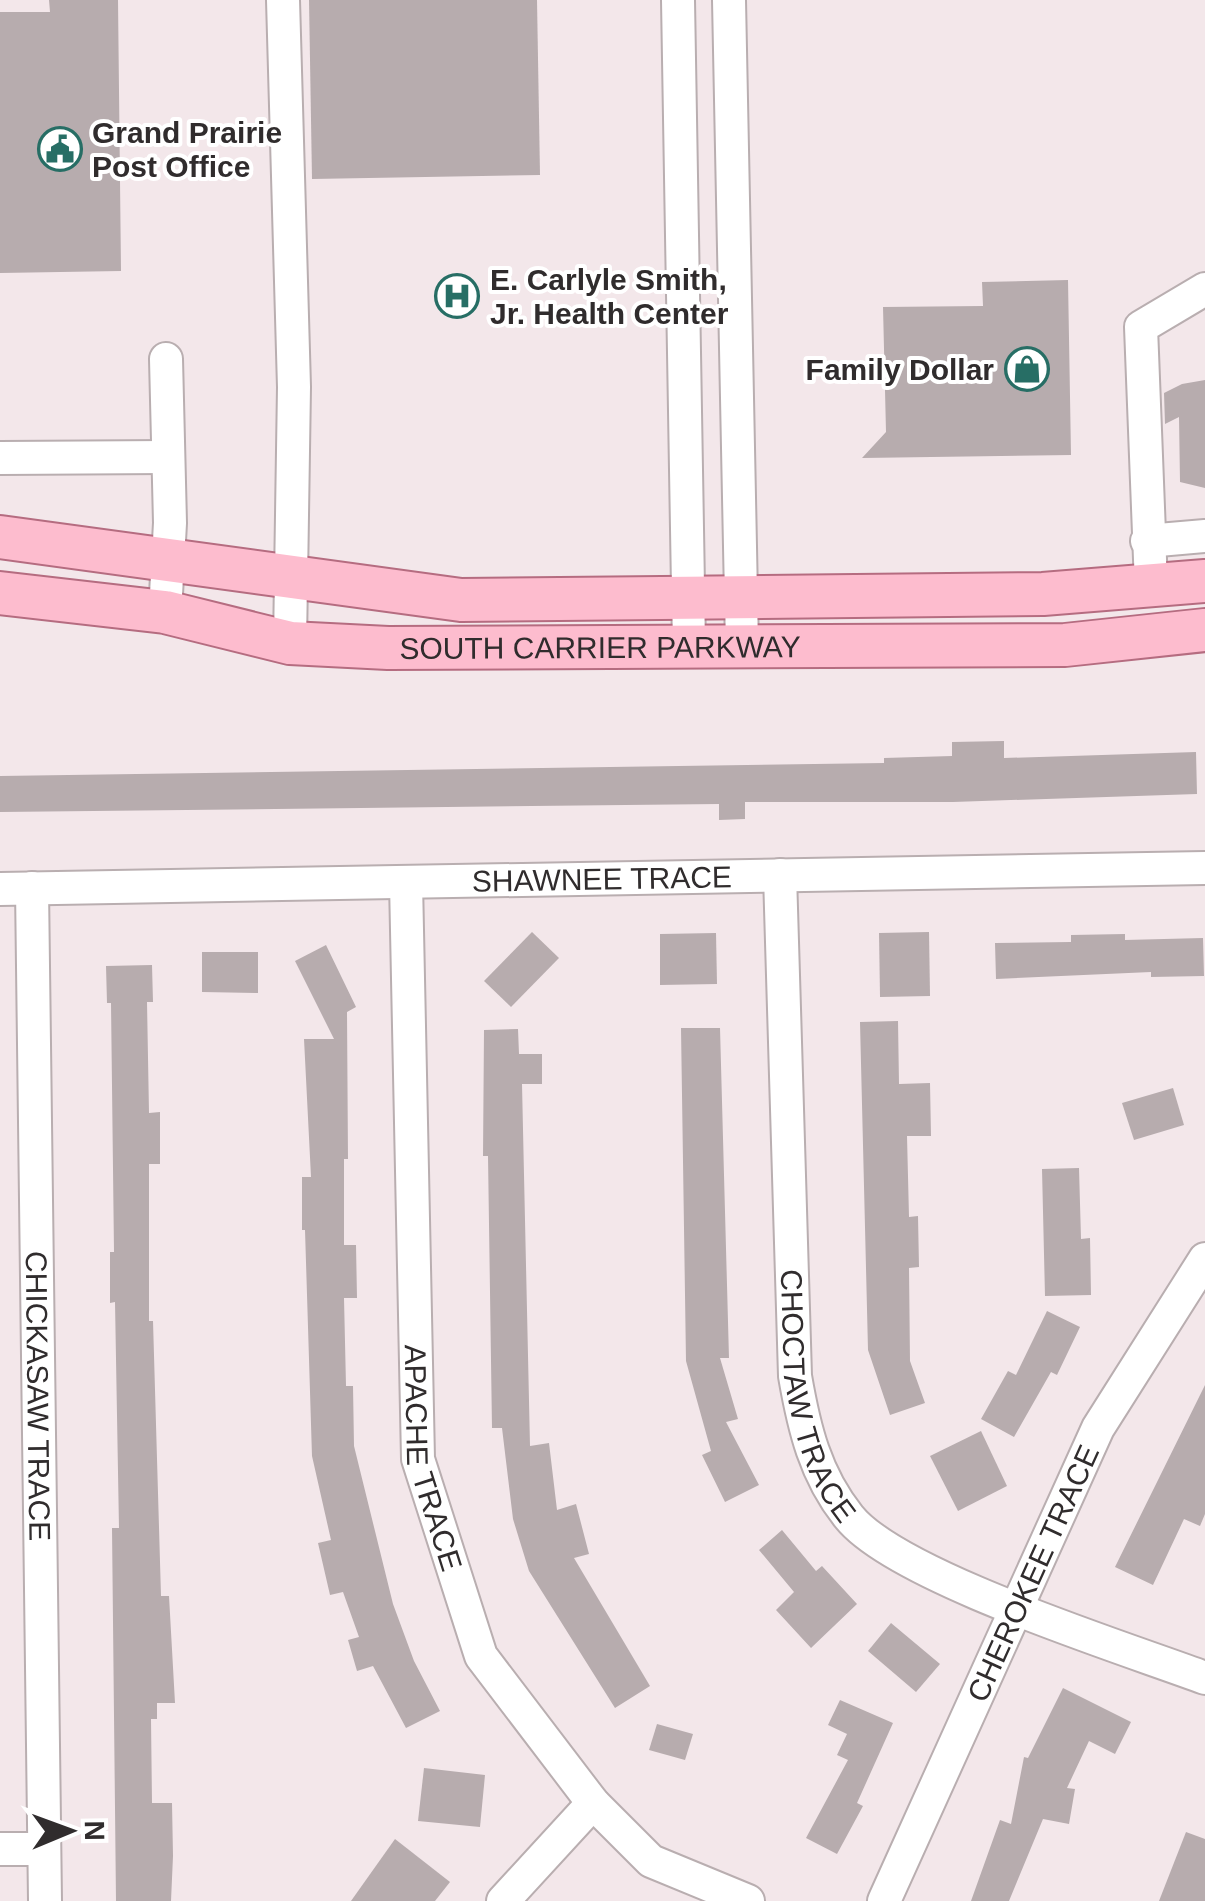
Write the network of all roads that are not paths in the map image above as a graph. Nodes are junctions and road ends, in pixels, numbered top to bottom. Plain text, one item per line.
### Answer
1 (283, 0) edge
2 (678, 0) edge
3 (729, 0) edge
4 (1205, 289) edge
5 (166, 359) dead end
6 (168, 457) junction
7 (0, 458) edge
8 (1205, 536) edge
9 (0, 537) edge
10 (1147, 541) junction
11 (167, 562) junction
12 (290, 580) junction
13 (1205, 580) edge
14 (1151, 586) junction
15 (0, 593) edge
16 (740, 597) junction
17 (688, 598) junction
18 (165, 612) junction
19 (1205, 630) edge
20 (290, 642) junction
21 (689, 646) junction
22 (742, 646) junction
23 (1205, 868) edge
24 (780, 876) junction
25 (406, 882) junction
26 (16, 889) edge
27 (1205, 1259) edge
28 (1016, 1607) junction
29 (1205, 1678) edge
30 (593, 1803) junction
31 (44, 1848) junction
32 (0, 1849) edge
33 (45, 1901) edge
34 (504, 1901) edge
35 (748, 1901) edge
36 (884, 1901) edge

1 - 12 street
2 - 17 street
3 - 16 street
4 - 10 street
5 - 6 street
6 - 7 street
6 - 11 street
8 - 10 street
9 - 11 main road, SOUTH CARRIER PARKWAY
10 - 14 street
11 - 12 main road, SOUTH CARRIER PARKWAY
11 - 18 street
12 - 17 main road, SOUTH CARRIER PARKWAY
12 - 20 street
13 - 14 main road, SOUTH CARRIER PARKWAY
14 - 16 main road, SOUTH CARRIER PARKWAY
15 - 18 main road, SOUTH CARRIER PARKWAY
16 - 17 main road, SOUTH CARRIER PARKWAY
16 - 22 street
17 - 21 street
18 - 20 main road, SOUTH CARRIER PARKWAY
19 - 22 main road, SOUTH CARRIER PARKWAY
20 - 21 main road, SOUTH CARRIER PARKWAY
21 - 22 main road, SOUTH CARRIER PARKWAY
23 - 24 street, SHAWNEE TRACE
24 - 25 street, SHAWNEE TRACE
24 - 28 street, CHOCTAW TRACE
25 - 26 street, SHAWNEE TRACE
25 - 30 street, APACHE TRACE
26 - 31 street, CHICKASAW TRACE
27 - 28 street, CHEROKEE TRACE
28 - 29 street, CHOCTAW TRACE
28 - 36 street, CHEROKEE TRACE
30 - 34 street
30 - 35 street, APACHE TRACE
31 - 32 street
31 - 33 street, CHICKASAW TRACE

